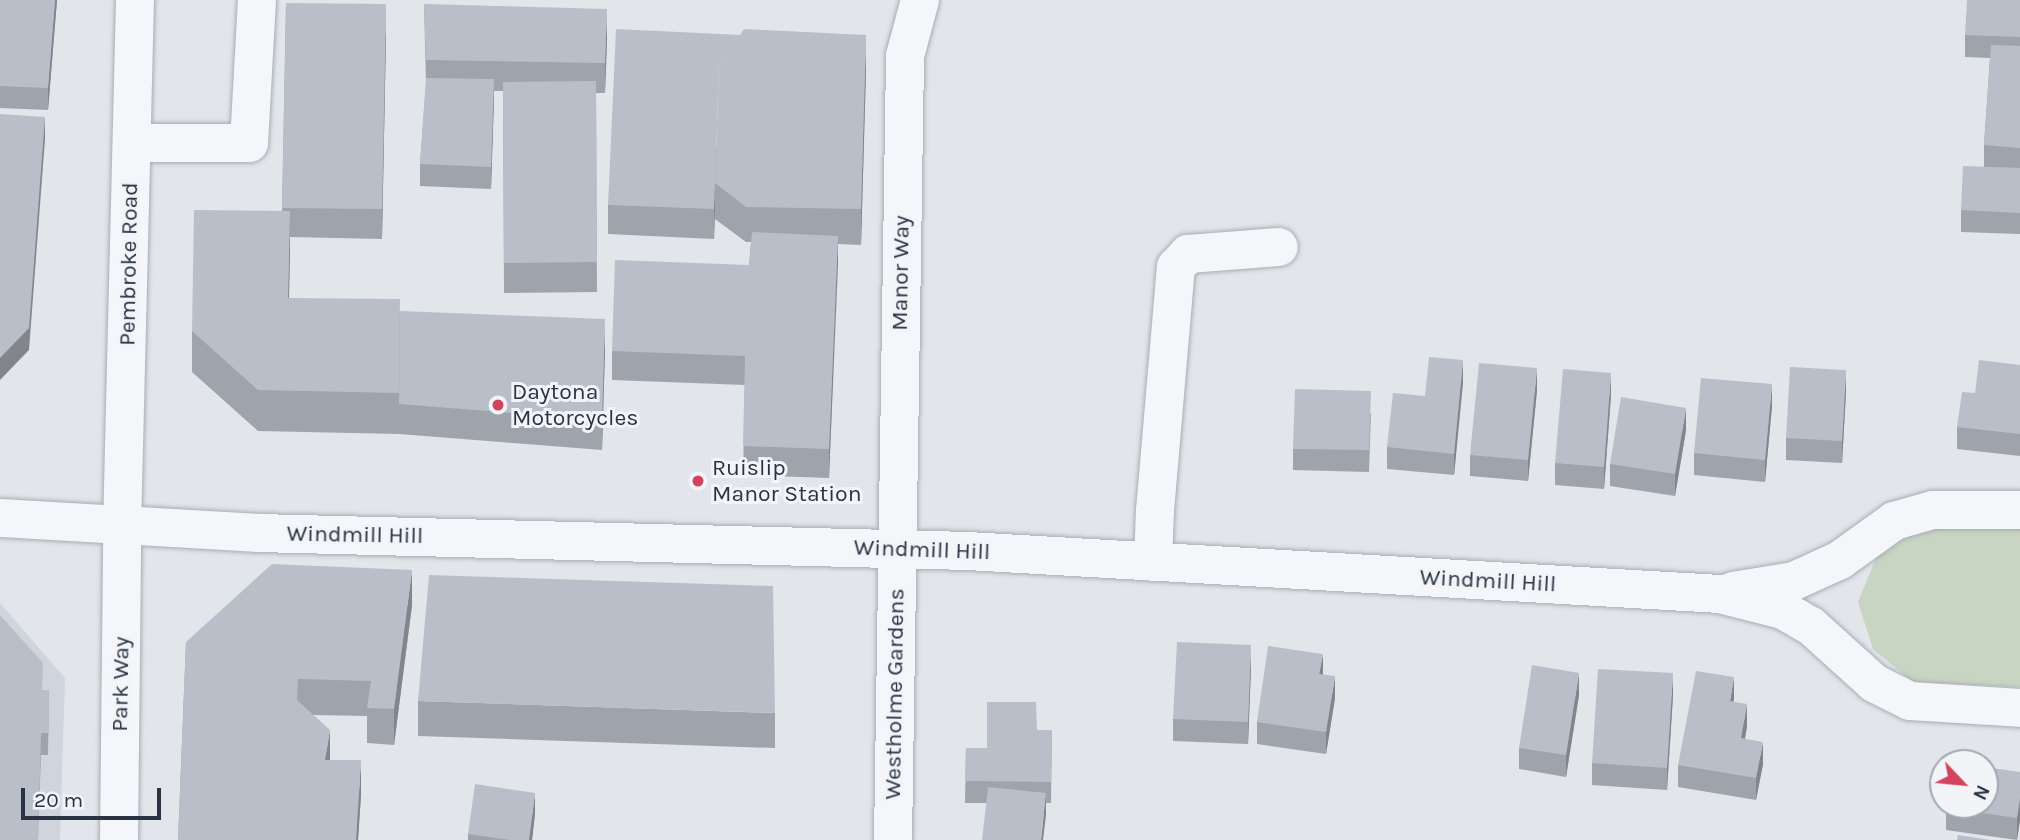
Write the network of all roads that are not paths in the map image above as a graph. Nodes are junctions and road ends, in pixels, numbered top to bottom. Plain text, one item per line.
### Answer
1 (135, 0) edge
2 (257, 0) edge
3 (919, 0) edge
4 (132, 143) junction
5 (1279, 247) dead end
6 (2020, 510) edge
7 (0, 518) edge
8 (122, 528) junction
9 (898, 548) junction
10 (1153, 562) junction
11 (1720, 594) junction
12 (2020, 708) edge
13 (119, 840) edge
14 (893, 840) edge

1 - 4 street, Pembroke Road
2 - 4 street
3 - 9 street, Manor Way
4 - 8 street, Pembroke Road
5 - 10 street
6 - 11 street, Windmill Hill
7 - 8 street, Windmill Hill
8 - 9 street, Windmill Hill
8 - 13 street, Park Way
9 - 10 street, Windmill Hill
9 - 14 street, Westholme Gardens
10 - 11 street, Windmill Hill
11 - 12 street, Windmill Hill

